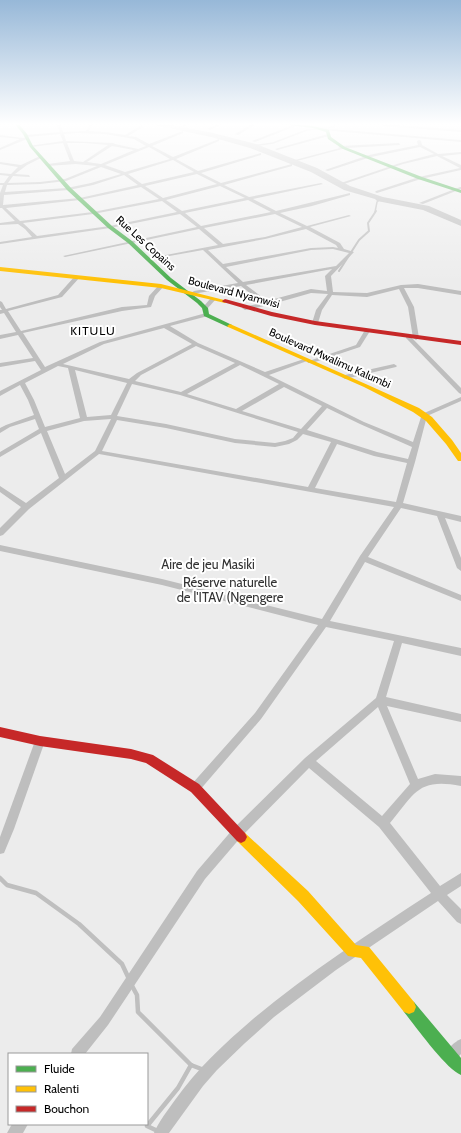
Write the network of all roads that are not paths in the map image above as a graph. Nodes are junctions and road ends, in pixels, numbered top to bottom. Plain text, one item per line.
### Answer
1 (8, 176) edge
2 (59, 176) edge
3 (74, 176) edge
4 (118, 176) edge
5 (127, 176) edge
6 (182, 176) edge
7 (206, 176) edge
8 (253, 176) edge
9 (365, 176) edge
10 (415, 176) edge
11 (429, 176) edge
12 (420, 178) junction
13 (63, 180) junction
14 (343, 183) dead end
15 (2, 184) edge
16 (321, 184) dead end
17 (141, 185) junction
18 (221, 185) junction
19 (69, 189) junction
20 (459, 190) edge
21 (377, 192) dead end
22 (1, 194) edge
23 (349, 194) dead end
24 (80, 199) junction
25 (164, 199) junction
26 (252, 199) junction
27 (421, 203) dead end
28 (1, 207) edge
29 (276, 212) junction
30 (96, 213) junction
31 (183, 213) junction
32 (349, 216) dead end
33 (19, 222) junction
34 (0, 224) edge
35 (306, 226) junction
36 (110, 227) junction
37 (200, 228) junction
38 (36, 238) junction
39 (130, 242) junction
40 (0, 243) edge
41 (222, 246) junction
42 (204, 249) junction
43 (342, 249) junction
44 (65, 256) dead end
45 (147, 259) junction
46 (222, 266) junction
47 (336, 267) junction
48 (0, 269) edge
49 (77, 277) junction
50 (243, 285) junction
51 (161, 286) junction
52 (401, 287) junction
53 (183, 290) junction
54 (194, 293) junction
55 (332, 293) junction
56 (461, 293) edge
57 (213, 299) junction
58 (0, 303) edge
59 (267, 304) junction
60 (245, 308) junction
61 (3, 311) edge
62 (205, 312) junction
63 (315, 323) junction
64 (165, 326) junction
65 (367, 331) junction
66 (21, 333) junction
67 (0, 337) edge
68 (412, 337) junction
69 (461, 343) edge
70 (196, 344) junction
71 (36, 359) junction
72 (308, 361) junction
73 (239, 363) junction
74 (57, 364) junction
75 (0, 365) edge
76 (394, 366) dead end
77 (71, 368) junction
78 (44, 370) junction
79 (263, 375) junction
80 (345, 377) junction
81 (21, 382) junction
82 (130, 382) junction
83 (282, 385) junction
84 (461, 392) edge
85 (0, 394) edge
86 (182, 394) junction
87 (461, 399) edge
88 (326, 405) junction
89 (237, 410) junction
90 (424, 415) junction
91 (37, 416) junction
92 (114, 417) junction
93 (84, 419) junction
94 (42, 430) junction
95 (0, 431) edge
96 (303, 432) junction
97 (335, 442) junction
98 (416, 446) junction
99 (98, 452) junction
100 (0, 455) edge
101 (461, 459) edge
102 (412, 462) junction
103 (63, 479) junction
104 (0, 488) edge
105 (310, 490) junction
106 (399, 505) junction
107 (26, 507) junction
108 (440, 514) junction
109 (461, 519) edge
110 (0, 533) edge
111 (0, 548) edge
112 (363, 558) junction
113 (461, 568) edge
114 (461, 598) edge
115 (324, 623) junction
116 (399, 638) junction
117 (461, 652) edge
118 (380, 700) junction
119 (461, 718) edge
120 (0, 732) edge
121 (40, 741) junction
122 (309, 761) junction
123 (461, 781) edge
124 (416, 785) junction
125 (195, 788) junction
126 (383, 823) junction
127 (236, 833) junction
128 (0, 849) edge
129 (461, 879) edge
130 (439, 894) junction
131 (461, 918) edge
132 (352, 951) junction
133 (461, 1045) edge
134 (78, 1053) edge
135 (450, 1057) junction
136 (461, 1068) edge
137 (20, 1125) edge
138 (14, 1133) edge
139 (161, 1133) edge

1 - 15 street
2 - 13 street, Rue Les Copains
3 - 13 street
4 - 19 street
5 - 17 street
6 - 17 street
7 - 18 street
8 - 18 street
9 - 14 street
10 - 12 street
11 - 12 street
12 - 20 street
12 - 21 street
13 - 15 street
13 - 19 street, Rue Les Copains
15 - 22 street
16 - 26 street
17 - 24 street
17 - 25 street
18 - 25 street
18 - 26 street
19 - 22 street
19 - 24 street, Rue Les Copains
20 - 27 street
22 - 28 street
23 - 29 street
24 - 28 street
24 - 30 street, Rue Les Copains
25 - 30 street
25 - 31 street
26 - 29 street
26 - 31 street
28 - 33 street
29 - 35 street
29 - 37 street
30 - 33 street
30 - 36 street, Rue Les Copains
31 - 36 street
31 - 37 street
32 - 35 street
33 - 34 street
33 - 38 street
35 - 41 street
35 - 43 street
36 - 38 street
36 - 39 street, Rue Les Copains
37 - 39 street
37 - 41 street
38 - 40 street
39 - 44 street
39 - 45 street, Rue Les Copains
41 - 42 street
42 - 45 street
42 - 46 street
43 - 46 street
43 - 47 street
45 - 53 street, Rue Les Copains
46 - 50 street
47 - 50 street
47 - 55 street
48 - 49 street, Boulevard Nyamwisi
49 - 51 street, Boulevard Nyamwisi
49 - 61 street
50 - 54 street
50 - 59 street
51 - 53 street, Boulevard Nyamwisi
51 - 66 street
52 - 55 street
52 - 56 street
52 - 68 street
53 - 54 street, Boulevard Nyamwisi
53 - 62 street, Boulevard Mwalimu Kalumbi
54 - 57 street, Boulevard Nyamwisi
55 - 59 street
55 - 63 street
57 - 60 street, Boulevard Nyamwisi
57 - 62 street
58 - 61 street
59 - 60 street
60 - 63 street, Boulevard Nyamwisi
61 - 66 street
62 - 64 street
62 - 72 street, Boulevard Mwalimu Kalumbi
63 - 65 street, Boulevard Nyamwisi
64 - 70 street
64 - 74 street
65 - 68 street, Boulevard Nyamwisi
65 - 72 street
66 - 67 street
66 - 71 street
68 - 69 street, Boulevard Nyamwisi
68 - 84 street
70 - 73 street
70 - 82 street
71 - 75 street
71 - 78 street
72 - 79 street
72 - 80 street, Boulevard Mwalimu Kalumbi
73 - 79 street
73 - 86 street
74 - 77 street
74 - 78 street
76 - 80 street
77 - 82 street
77 - 93 street
78 - 81 street
79 - 83 street
80 - 90 street, Boulevard Mwalimu Kalumbi
81 - 85 street
81 - 91 street
82 - 86 street
82 - 92 street
83 - 88 street
83 - 89 street
86 - 89 street
87 - 90 street
88 - 96 street
88 - 98 street
89 - 96 street
90 - 98 street
90 - 101 street, Boulevard Mwalimu Kalumbi
91 - 94 street
91 - 95 street
92 - 93 street
92 - 96 street
92 - 99 street
93 - 94 street
94 - 100 street
94 - 103 street
96 - 97 street
97 - 102 street
97 - 105 street
98 - 102 street
99 - 103 street
99 - 105 street
102 - 106 street
103 - 107 street
104 - 107 street
105 - 106 street
106 - 108 street
106 - 112 street
107 - 110 street
108 - 109 street
108 - 113 street
111 - 115 street
112 - 114 street
112 - 115 street
115 - 116 street
115 - 125 street
116 - 117 street
116 - 118 street
118 - 119 street
118 - 122 street
118 - 124 street
120 - 121 street
121 - 125 street
121 - 128 street
122 - 126 street
122 - 127 street
123 - 124 street
124 - 126 street
125 - 127 street
126 - 130 street
127 - 132 street
127 - 134 street
129 - 130 street
130 - 131 street
130 - 132 street
132 - 135 street
132 - 139 street
133 - 135 street
135 - 136 street
137 - 138 street

